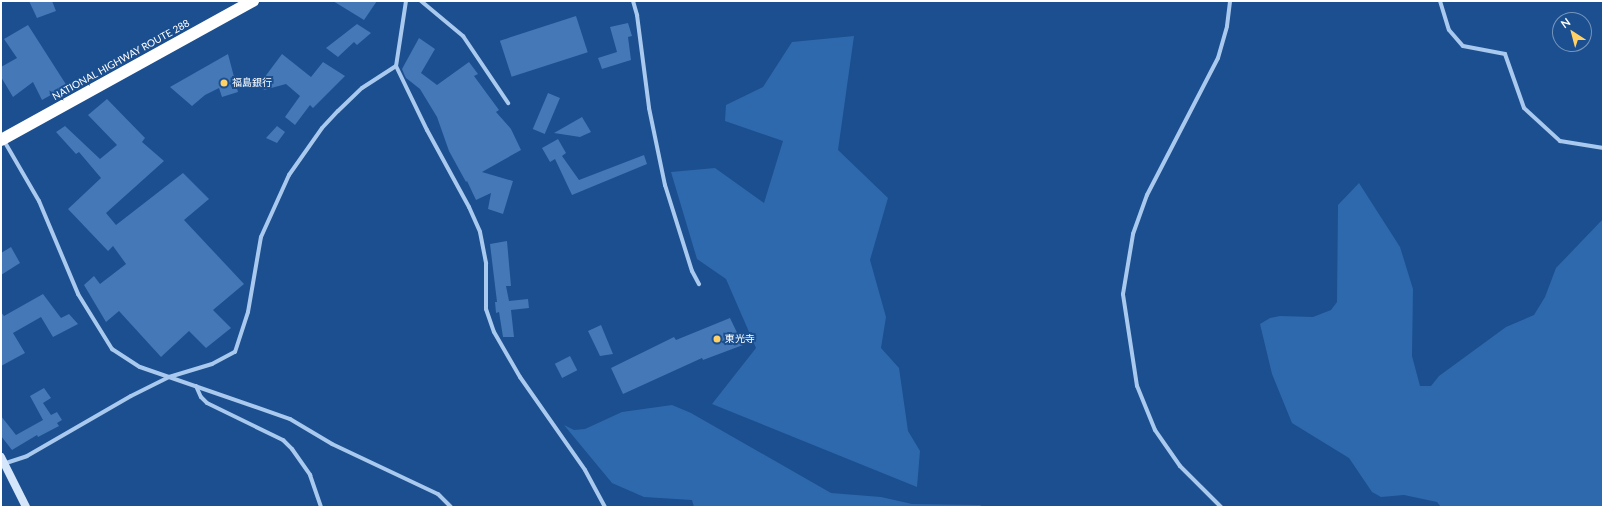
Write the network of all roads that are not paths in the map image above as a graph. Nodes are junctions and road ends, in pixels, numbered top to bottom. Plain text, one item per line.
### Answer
1 (253, 1) edge
2 (406, 1) edge
3 (421, 1) edge
4 (633, 1) edge
5 (1230, 1) edge
6 (1440, 1) edge
7 (396, 66) junction
8 (508, 103) dead end
9 (2, 139) edge
10 (1603, 148) edge
11 (698, 284) dead end
12 (169, 377) junction
13 (196, 386) junction
14 (2, 462) edge
15 (26, 507) edge
16 (321, 507) edge
17 (451, 507) edge
18 (605, 507) edge
19 (1221, 507) edge

1 - 9 highway, NATIONAL HIGHWAY ROUTE 288
2 - 7 street
3 - 8 street
4 - 11 street
5 - 19 street
6 - 10 street
7 - 12 street
7 - 18 street
9 - 12 street
12 - 13 street
12 - 14 street
13 - 16 street
13 - 17 street
14 - 15 street

